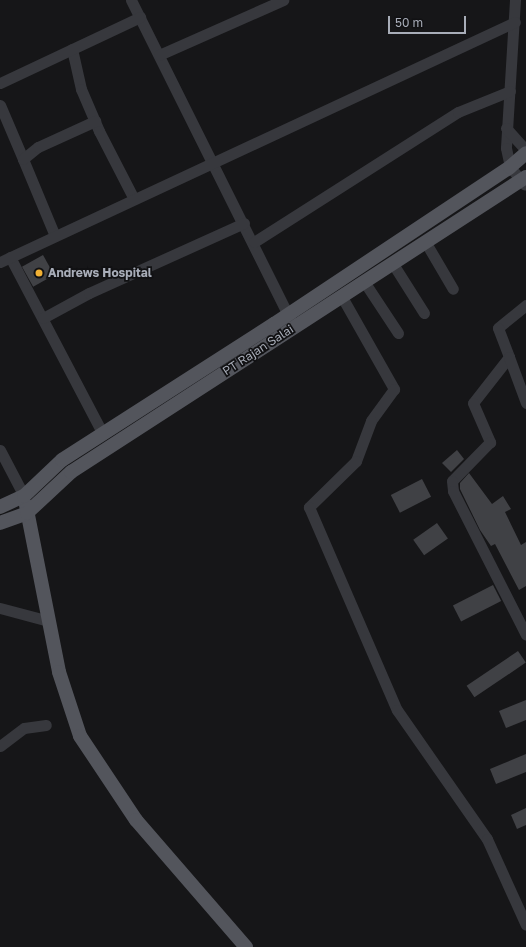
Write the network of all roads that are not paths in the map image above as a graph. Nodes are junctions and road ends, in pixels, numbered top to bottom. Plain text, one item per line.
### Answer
1 (131, 0) edge
2 (283, 0) edge
3 (515, 0) edge
4 (140, 17) junction
5 (514, 22) junction
6 (72, 49) junction
7 (159, 56) junction
8 (0, 83) edge
9 (510, 91) junction
10 (0, 105) edge
11 (95, 121) junction
12 (506, 128) junction
13 (526, 152) edge
14 (23, 159) junction
15 (213, 162) junction
16 (510, 167) junction
17 (524, 182) edge
18 (134, 199) junction
19 (244, 224) junction
20 (55, 236) junction
21 (254, 242) junction
22 (426, 243) junction
23 (10, 257) junction
24 (0, 262) edge
25 (393, 264) junction
26 (365, 283) junction
27 (453, 289) dead end
28 (342, 297) junction
29 (526, 304) edge
30 (424, 313) dead end
31 (42, 318) junction
32 (291, 321) junction
33 (398, 333) dead end
34 (509, 357) junction
35 (175, 396) junction
36 (526, 404) edge
37 (103, 434) junction
38 (0, 450) edge
39 (24, 496) junction
40 (0, 507) edge
41 (27, 513) junction
42 (0, 523) edge
43 (0, 608) edge
44 (49, 621) junction
45 (526, 635) edge
46 (46, 724) dead end
47 (0, 746) edge
48 (526, 925) edge
49 (246, 947) edge

1 - 4 street
2 - 7 street
3 - 5 street
4 - 6 street
4 - 7 street
5 - 9 street
5 - 15 street
6 - 8 street
6 - 11 street
7 - 15 street
9 - 12 street
9 - 21 street
10 - 14 street
11 - 14 street
11 - 18 street
12 - 13 street
12 - 16 street
13 - 16 main road, PT Rajan Salai
14 - 20 street
15 - 18 street
15 - 19 street
16 - 17 street
16 - 32 main road, PT Rajan Salai
17 - 22 main road, PT Rajan Salai
18 - 20 street
19 - 21 street
19 - 31 street
20 - 23 street
21 - 32 street
22 - 25 main road, PT Rajan Salai
22 - 27 street
23 - 24 street
23 - 31 street
25 - 26 main road, PT Rajan Salai
25 - 30 street
26 - 28 main road, PT Rajan Salai
26 - 33 street
28 - 32 main road, PT Rajan Salai
28 - 48 street
29 - 34 street
31 - 37 street
32 - 35 main road, PT Rajan Salai
34 - 36 street
34 - 45 street
35 - 37 main road, PT Rajan Salai
35 - 41 main road, PT Rajan Salai
37 - 39 main road, PT Rajan Salai
38 - 39 street
39 - 40 main road, PT Rajan Salai
39 - 41 main road
41 - 42 main road, PT Rajan Salai
41 - 44 main road
43 - 44 street
44 - 49 main road
46 - 47 street

